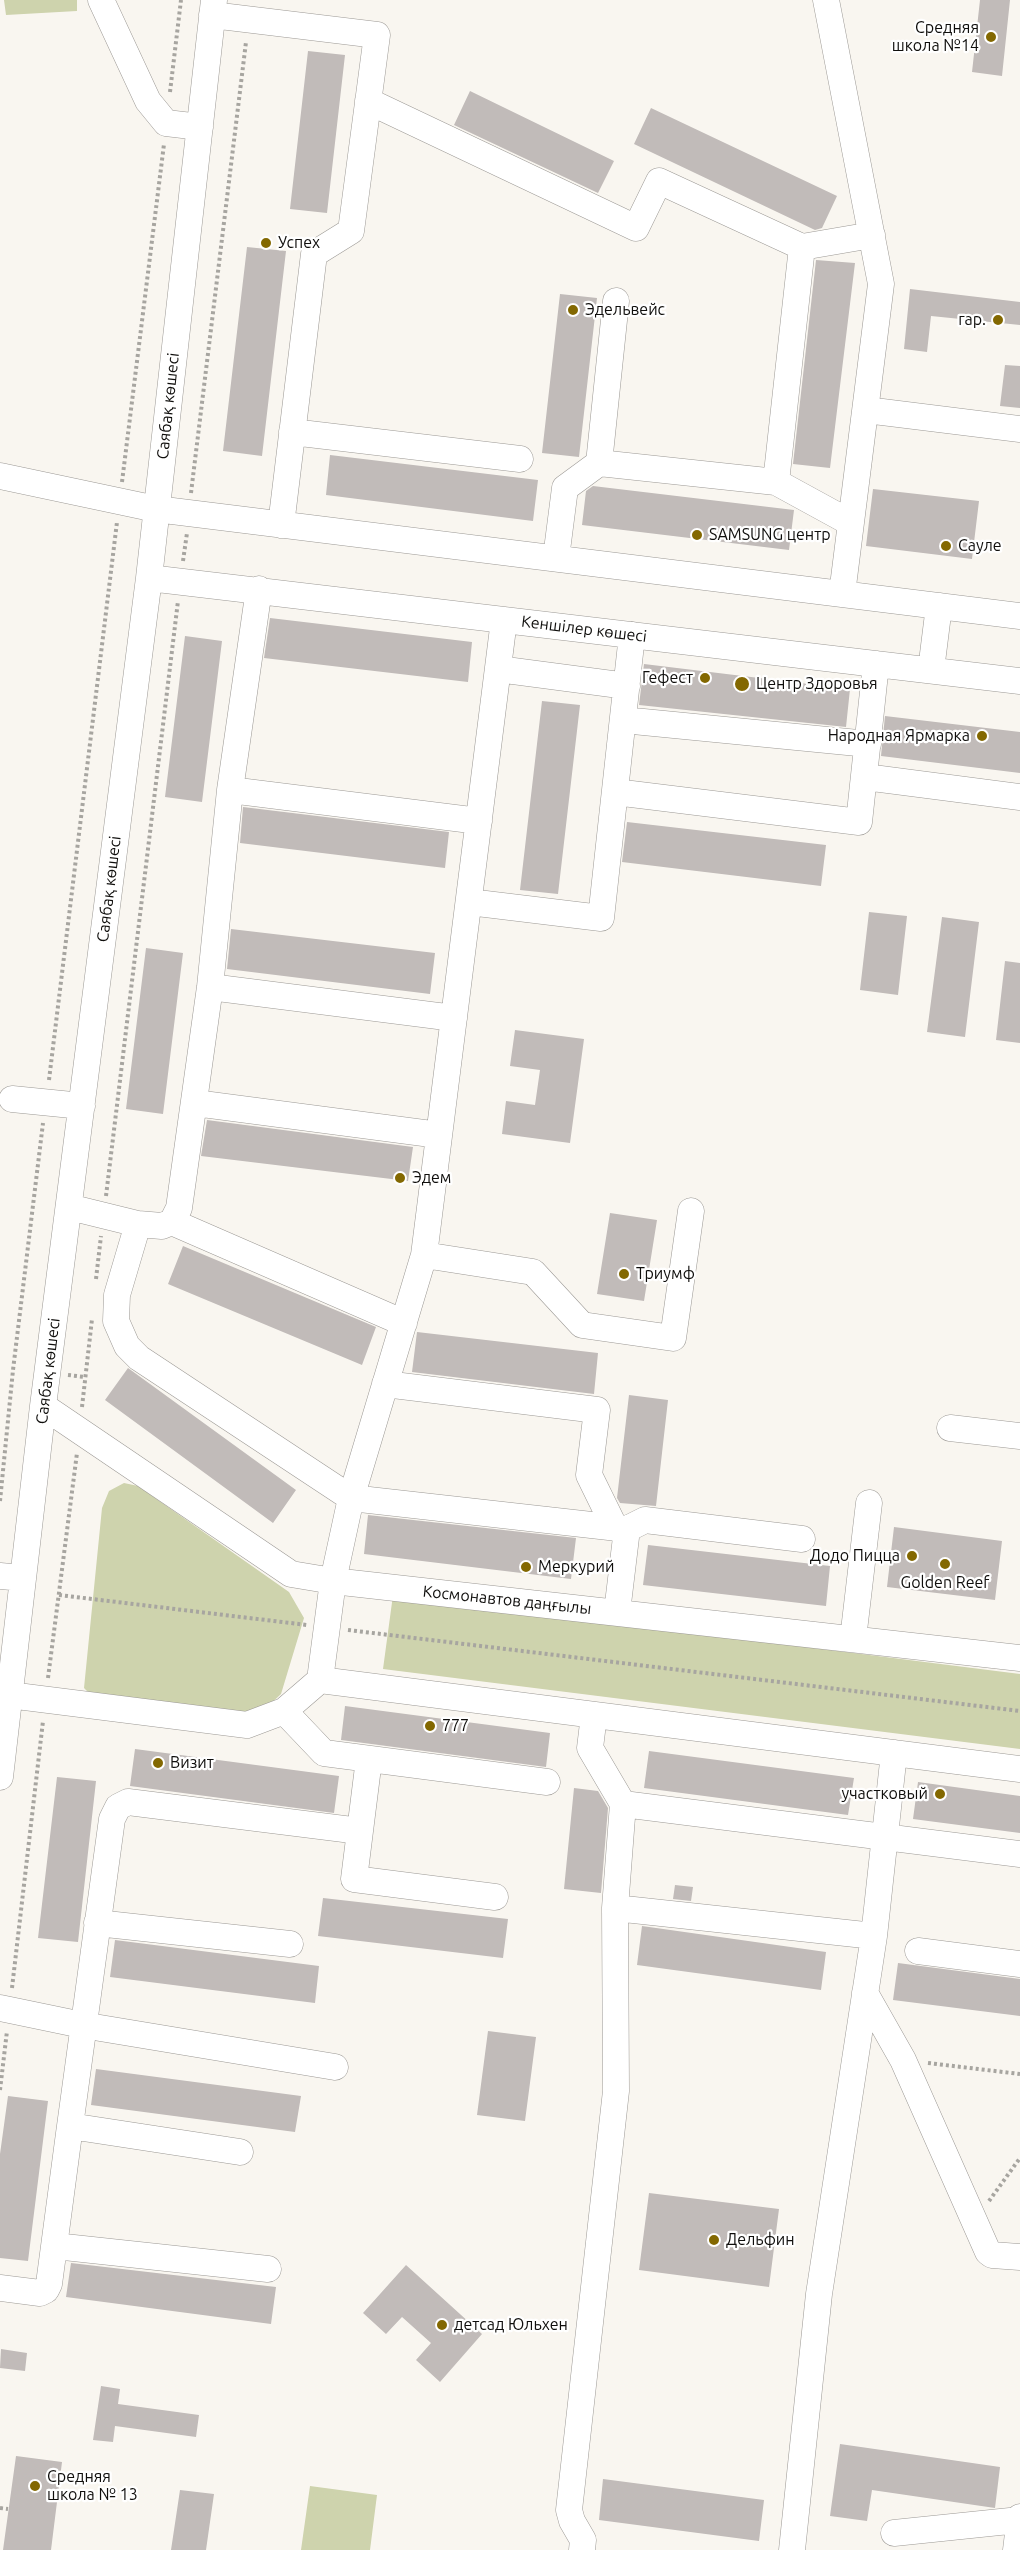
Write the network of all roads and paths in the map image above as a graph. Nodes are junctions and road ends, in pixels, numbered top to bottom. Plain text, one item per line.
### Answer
1 (101, 0) edge
2 (181, 0) edge
3 (826, 0) edge
4 (213, 8) edge
5 (249, 20) junction
6 (368, 101) junction
7 (166, 123) junction
8 (200, 127) junction
9 (872, 236) junction
10 (802, 247) junction
11 (616, 301) dead end
12 (866, 410) junction
13 (1020, 429) edge
14 (292, 432) junction
15 (520, 459) dead end
16 (599, 464) junction
17 (0, 476) edge
18 (776, 482) junction
19 (119, 503) junction
20 (156, 509) junction
21 (189, 513) junction
22 (851, 524) junction
23 (281, 525) junction
24 (556, 558) junction
25 (148, 578) junction
26 (181, 581) junction
27 (259, 589) junction
28 (842, 594) junction
29 (939, 606) junction
30 (1020, 616) edge
31 (504, 620) junction
32 (632, 634) junction
33 (876, 664) junction
34 (498, 669) junction
35 (931, 670) junction
36 (1020, 681) edge
37 (627, 686) junction
38 (623, 720) junction
39 (868, 744) junction
40 (865, 777) junction
41 (230, 790) junction
42 (615, 792) junction
43 (1020, 797) edge
44 (479, 821) junction
45 (469, 902) junction
46 (210, 987) junction
47 (454, 1018) junction
48 (12, 1099) dead end
49 (46, 1103) junction
50 (195, 1103) junction
51 (82, 1106) junction
52 (439, 1135) junction
53 (69, 1207) junction
54 (691, 1211) dead end
55 (104, 1216) junction
56 (172, 1222) junction
57 (138, 1224) junction
58 (424, 1255) junction
59 (96, 1285) dead end
60 (93, 1308) dead end
61 (404, 1323) junction
62 (385, 1384) junction
63 (43, 1406) junction
64 (950, 1428) dead end
65 (80, 1431) junction
66 (1020, 1436) edge
67 (351, 1498) junction
68 (0, 1501) edge
69 (869, 1503) dead end
70 (621, 1529) junction
71 (802, 1539) dead end
72 (11, 1577) edge
73 (333, 1581) junction
74 (59, 1595) junction
75 (617, 1612) junction
76 (327, 1628) junction
77 (853, 1639) junction
78 (1020, 1658) edge
79 (321, 1680) junction
80 (9, 1695) junction
81 (45, 1699) junction
82 (284, 1711) junction
83 (1020, 1711) edge
84 (594, 1715) junction
85 (894, 1753) junction
86 (369, 1759) junction
87 (1020, 1769) edge
88 (0, 1777) edge
89 (547, 1782) dead end
90 (623, 1804) junction
91 (360, 1831) junction
92 (885, 1837) junction
93 (1020, 1854) edge
94 (495, 1897) dead end
95 (615, 1908) junction
96 (97, 1923) junction
97 (874, 1936) junction
98 (290, 1944) dead end
99 (918, 1951) dead end
100 (1020, 1964) edge
101 (865, 1993) junction
102 (5, 2009) edge
103 (82, 2025) junction
104 (903, 2060) junction
105 (335, 2067) dead end
106 (1020, 2074) edge
107 (0, 2090) edge
108 (70, 2126) junction
109 (240, 2152) dead end
110 (1020, 2158) edge
111 (974, 2221) junction
112 (55, 2246) junction
113 (1020, 2257) edge
114 (268, 2269) dead end
115 (0, 2288) edge
116 (0, 2508) edge
117 (8, 2509) dead end
118 (1020, 2518) edge
119 (894, 2533) dead end
120 (582, 2550) edge
121 (792, 2550) edge
122 (1016, 2550) edge

1 - 7 street
2 - 7 path
3 - 9 street
4 - 5 street
4 - 8 street, Саябақ көшесі
5 - 6 street
5 - 21 path
6 - 10 street
6 - 14 street
7 - 8 street
7 - 19 path
8 - 20 street, Саябақ көшесі
9 - 10 street
9 - 12 street
10 - 18 street
11 - 16 street
12 - 13 street
12 - 22 street
14 - 15 street
14 - 23 street
16 - 18 street
16 - 24 street
17 - 19 street
18 - 22 street
19 - 20 street
19 - 49 path
20 - 21 street
20 - 25 street, Саябақ көшесі
21 - 23 street
21 - 26 path
22 - 28 street
23 - 24 street
24 - 28 street
25 - 26 street, Кеншілер көшесі
25 - 51 street, Саябақ көшесі
26 - 27 street, Кеншілер көшесі
26 - 55 path
27 - 31 street, Кеншілер көшесі
27 - 41 street
28 - 29 street
29 - 30 street
29 - 35 street
31 - 32 street, Кеншілер көшесі
31 - 34 street
32 - 33 street, Кеншілер көшесі
32 - 37 street
33 - 35 street, Кеншілер көшесі
33 - 39 street
34 - 37 street
34 - 44 street
35 - 36 street, Кеншілер көшесі
37 - 38 street
38 - 39 street
38 - 42 street
39 - 40 street
40 - 42 street
40 - 43 street
41 - 44 street
41 - 46 street
42 - 45 street
44 - 45 street
45 - 47 street
46 - 47 street
46 - 50 street
47 - 52 street
48 - 49 street
49 - 51 street
49 - 68 path
50 - 52 street
50 - 56 street
51 - 53 street, Саябақ көшесі
52 - 58 street
53 - 55 street
53 - 63 street, Саябақ көшесі
54 - 58 street
55 - 57 street
55 - 59 path
56 - 57 street
56 - 61 street
57 - 67 street
58 - 61 street
60 - 65 path
61 - 62 street
62 - 67 street
62 - 70 street
63 - 65 street, Космонавтов даңғылы
63 - 72 street, Саябақ көшесі
64 - 66 street
65 - 73 street, Космонавтов даңғылы
65 - 74 path
67 - 70 street
67 - 73 street
69 - 77 street
70 - 71 street
70 - 75 street
72 - 80 street, Саябақ көшесі
73 - 75 street, Космонавтов даңғылы
73 - 76 street
74 - 76 path
74 - 81 path
75 - 77 street, Космонавтов даңғылы
76 - 79 street
76 - 83 path
77 - 78 street, Космонавтов даңғылы
79 - 82 street
79 - 84 street
80 - 81 street
80 - 88 street, Саябақ көшесі
81 - 82 street
81 - 102 path
82 - 86 street
84 - 85 street
84 - 90 street
85 - 87 street
85 - 92 street
86 - 89 street
86 - 91 street
90 - 92 street
90 - 95 street
91 - 94 street
91 - 96 street
92 - 93 street
92 - 97 street
95 - 97 street
95 - 120 street
96 - 98 street
96 - 103 street
97 - 101 street
99 - 100 street
101 - 104 street
101 - 121 street
102 - 103 street
102 - 107 path
103 - 105 street
103 - 108 street
104 - 106 path
104 - 111 street
108 - 109 street
108 - 112 street
110 - 111 path
111 - 113 street
112 - 114 street
112 - 115 street
116 - 117 path
118 - 119 street
118 - 122 street

